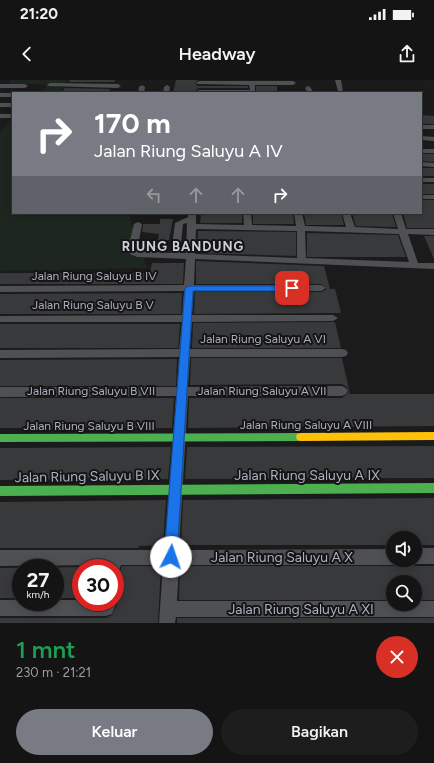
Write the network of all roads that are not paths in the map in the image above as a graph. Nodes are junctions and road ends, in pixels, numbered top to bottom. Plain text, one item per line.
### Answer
1 (121, 80) edge
2 (338, 80) edge
3 (199, 81) edge
4 (252, 83) junction
5 (293, 83) dead end
6 (50, 85) dead end
7 (0, 86) edge
8 (25, 86) dead end
9 (118, 86) junction
10 (341, 91) dead end
11 (115, 92) edge
12 (199, 92) edge
13 (253, 92) edge
14 (0, 95) edge
15 (12, 95) edge
16 (0, 104) edge
17 (12, 105) edge
18 (0, 116) edge
19 (10, 116) dead end
20 (422, 127) edge
21 (434, 127) edge
22 (422, 138) edge
23 (434, 139) edge
24 (422, 151) edge
25 (434, 151) edge
26 (422, 164) edge
27 (434, 165) edge
28 (422, 180) edge
29 (434, 180) edge
30 (422, 197) edge
31 (434, 197) edge
32 (247, 214) edge
33 (298, 214) edge
34 (346, 214) edge
35 (397, 214) edge
36 (192, 218) edge
37 (138, 224) dead end
38 (248, 227) junction
39 (301, 228) junction
40 (351, 229) junction
41 (403, 231) junction
42 (434, 232) edge
43 (175, 256) junction
44 (190, 257) junction
45 (302, 261) junction
46 (414, 265) junction
47 (434, 266) edge
48 (189, 288) junction
49 (321, 288) dead end
50 (0, 290) edge
51 (186, 318) junction
52 (334, 318) dead end
53 (0, 319) edge
54 (184, 352) junction
55 (342, 353) dead end
56 (0, 354) edge
57 (181, 391) junction
58 (342, 391) dead end
59 (0, 392) edge
60 (434, 436) edge
61 (0, 438) edge
62 (178, 438) junction
63 (434, 488) edge
64 (178, 489) junction
65 (0, 491) edge
66 (386, 556) edge
67 (422, 556) edge
68 (434, 556) edge
69 (171, 557) junction
70 (0, 558) edge
71 (72, 561) edge
72 (124, 562) edge
73 (0, 608) edge
74 (72, 608) edge
75 (434, 609) edge
76 (167, 616) edge

1 - 9 street
2 - 10 street
3 - 4 street
3 - 12 street
4 - 5 street
4 - 13 street
6 - 9 street
7 - 8 street
9 - 11 street
14 - 15 street
16 - 17 street
18 - 19 street
20 - 21 street
22 - 23 street
24 - 25 street
26 - 27 street
28 - 29 street
30 - 31 street
32 - 38 street
33 - 39 street
34 - 40 street
35 - 41 street
36 - 38 street
36 - 43 street
36 - 44 street
37 - 43 street
38 - 39 street
39 - 40 street
39 - 45 street
40 - 41 street
41 - 42 street
41 - 46 street
43 - 44 street
44 - 45 street
44 - 48 street
45 - 46 street
46 - 47 street
48 - 49 street, Jalan Riung Saluyu B IV
48 - 50 street, Jalan Riung Saluyu B IV
48 - 51 street
51 - 52 street, Jalan Riung Saluyu B V
51 - 53 street, Jalan Riung Saluyu B V
51 - 54 street
54 - 55 street, Jalan Riung Saluyu A VI
54 - 56 street
54 - 57 street
57 - 58 street, Jalan Riung Saluyu A VII
57 - 59 street, Jalan Riung Saluyu B VII
57 - 62 street
60 - 62 street, Jalan Riung Saluyu A VIII
61 - 62 street, Jalan Riung Saluyu B VIII
62 - 64 street
63 - 64 street, Jalan Riung Saluyu A IX
64 - 65 street, Jalan Riung Saluyu B IX
64 - 69 street
66 - 69 street, Jalan Riung Saluyu A X
67 - 68 street
69 - 72 street, Jalan Riung Saluyu A X
69 - 76 street
70 - 71 street, Jalan Riung Saluyu A X
73 - 74 street
75 - 76 street, Jalan Riung Saluyu A XI

